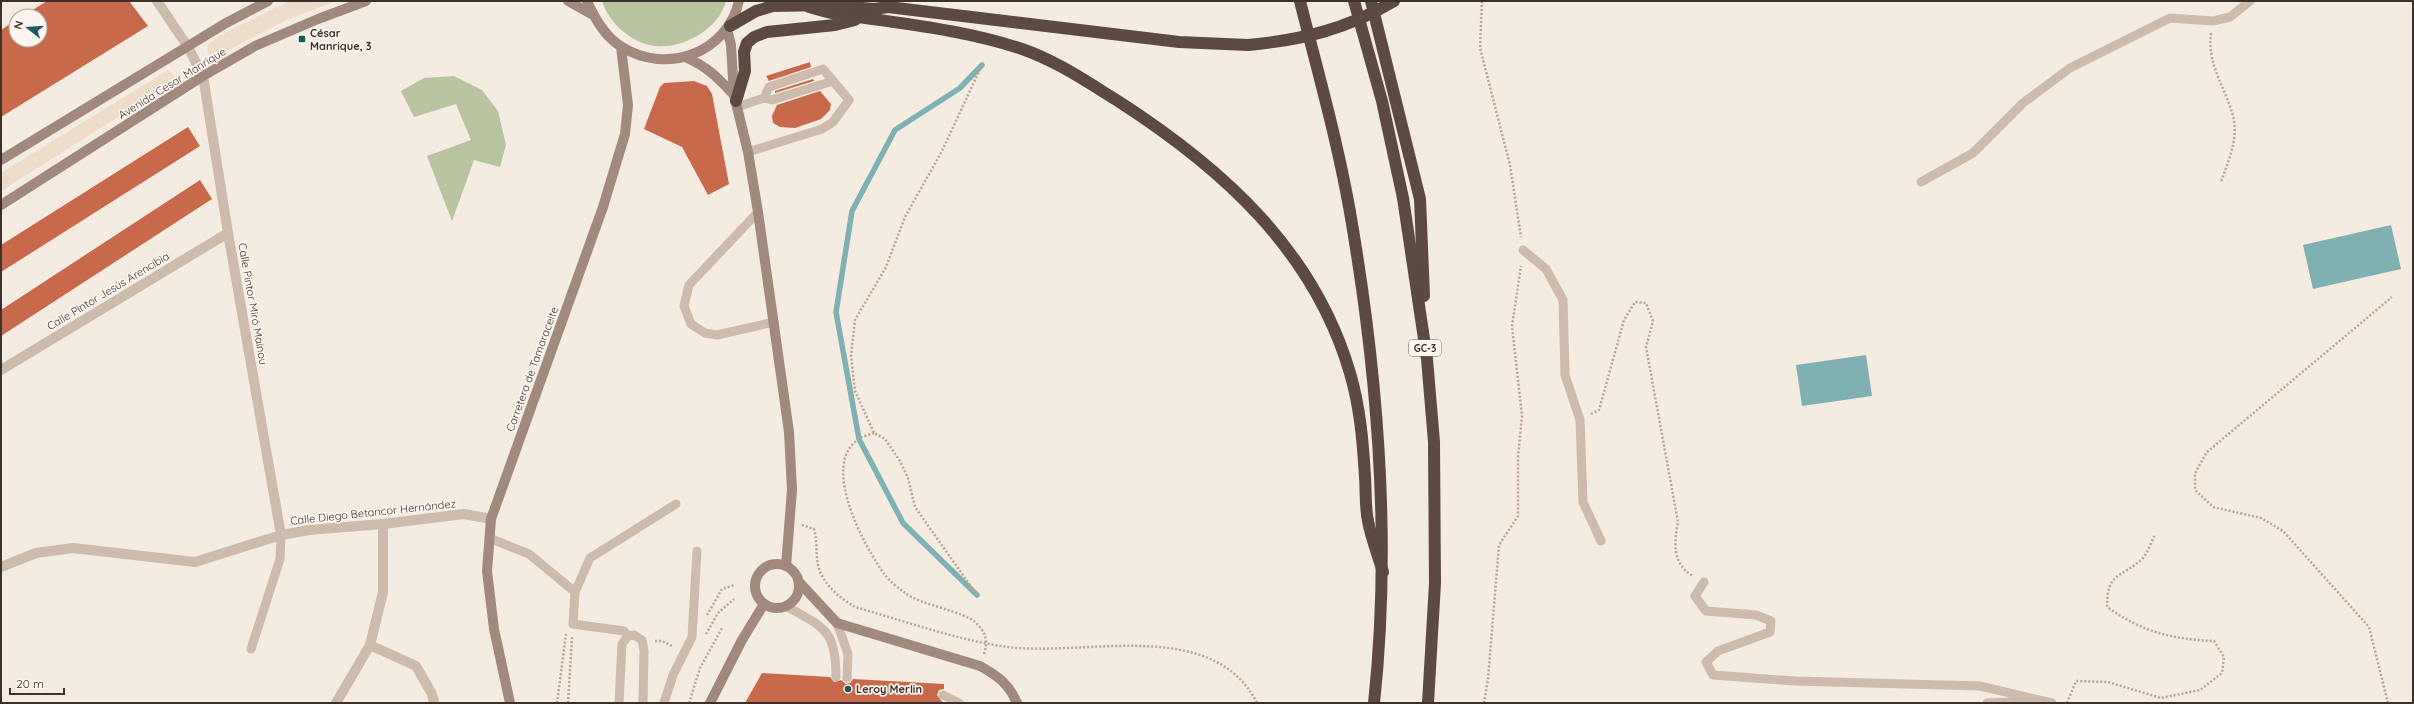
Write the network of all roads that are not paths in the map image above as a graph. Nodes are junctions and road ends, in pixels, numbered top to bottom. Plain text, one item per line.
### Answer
1 (157, 1) edge
2 (268, 1) edge
3 (366, 1) edge
4 (568, 1) edge
5 (588, 1) edge
6 (739, 1) edge
7 (877, 1) edge
8 (1300, 1) edge
9 (1354, 1) edge
10 (1371, 1) edge
11 (1394, 1) edge
12 (2250, 1) edge
13 (809, 7) junction
14 (888, 7) junction
15 (593, 15) junction
16 (862, 18) junction
17 (729, 28) junction
18 (188, 47) junction
19 (621, 47) junction
20 (685, 57) junction
21 (203, 76) junction
22 (833, 81) junction
23 (764, 98) junction
24 (736, 101) junction
25 (748, 152) junction
26 (1, 160) edge
27 (1920, 182) dead end
28 (1, 205) edge
29 (758, 212) junction
30 (228, 233) junction
31 (1523, 250) road end
32 (774, 322) junction
33 (1427, 359) junction
34 (1, 370) edge
35 (676, 504) dead end
36 (491, 519) junction
37 (383, 524) junction
38 (281, 535) junction
39 (489, 538) junction
40 (1601, 541) dead end
41 (697, 551) dead end
42 (786, 566) junction
43 (1, 567) edge
44 (1382, 572) junction
45 (799, 582) junction
46 (1704, 582) road end
47 (575, 592) junction
48 (764, 604) junction
49 (786, 606) junction
50 (837, 623) junction
51 (628, 636) junction
52 (370, 645) junction
53 (251, 649) dead end
54 (836, 677) dead end
55 (847, 678) dead end
56 (943, 695) dead end
57 (2051, 702) edge
58 (336, 703) edge
59 (434, 703) edge
60 (510, 703) edge
61 (619, 703) edge
62 (643, 703) edge
63 (664, 703) edge
64 (710, 703) edge
65 (959, 703) edge
66 (1019, 703) edge
67 (1374, 703) edge
68 (1428, 703) edge
69 (1987, 703) edge

1 - 18 street
2 - 18 main road, Avenida Cesar Manrique
3 - 21 main road, Avenida Cesar Manrique
4 - 15 main road
5 - 15 main road
6 - 17 main road
7 - 14 highway
8 - 44 highway
9 - 33 highway, GC-3
10 - 33 highway
11 - 14 highway, bridge
12 - 27 lane
13 - 14 highway
13 - 16 highway
13 - 17 highway
15 - 19 main road
16 - 24 highway
16 - 44 highway
17 - 20 main road
17 - 24 main road
18 - 21 street, Calle Pintor Miró Mainou
18 - 26 main road, Avenida Cesar Manrique
19 - 20 main road
19 - 36 main road, Carretera de Tamaraceite
20 - 24 main road
21 - 28 main road, Avenida Cesar Manrique
21 - 30 street, Calle Pintor Miró Mainou
22 - 23 lane
22 - 23 lane
22 - 25 lane
23 - 24 lane
24 - 25 main road
25 - 29 main road
29 - 32 main road
29 - 32 lane
30 - 34 street, Calle Pintor Jesús Arencibia
30 - 38 street, Calle Pintor Miró Mainou
31 - 40 lane
32 - 42 main road
33 - 68 highway, GC-3
35 - 47 lane
36 - 37 street, Calle Diego Betancor Hernández
36 - 39 main road, Carretera de Tamaraceite
37 - 38 street, Calle Diego Betancor Hernández
37 - 52 street
38 - 43 street, Calle Diego Betancor Hernández
38 - 53 lane
39 - 47 lane
39 - 60 main road, Carretera de Tamaraceite
41 - 63 lane
42 - 45 main road
42 - 48 main road
44 - 67 highway
45 - 49 main road
45 - 50 main road
46 - 57 lane
47 - 51 lane
48 - 49 main road
48 - 64 main road
49 - 54 lane
50 - 55 lane
50 - 66 main road
51 - 61 lane
51 - 62 lane
52 - 58 street
52 - 59 street
56 - 65 lane
57 - 69 lane

